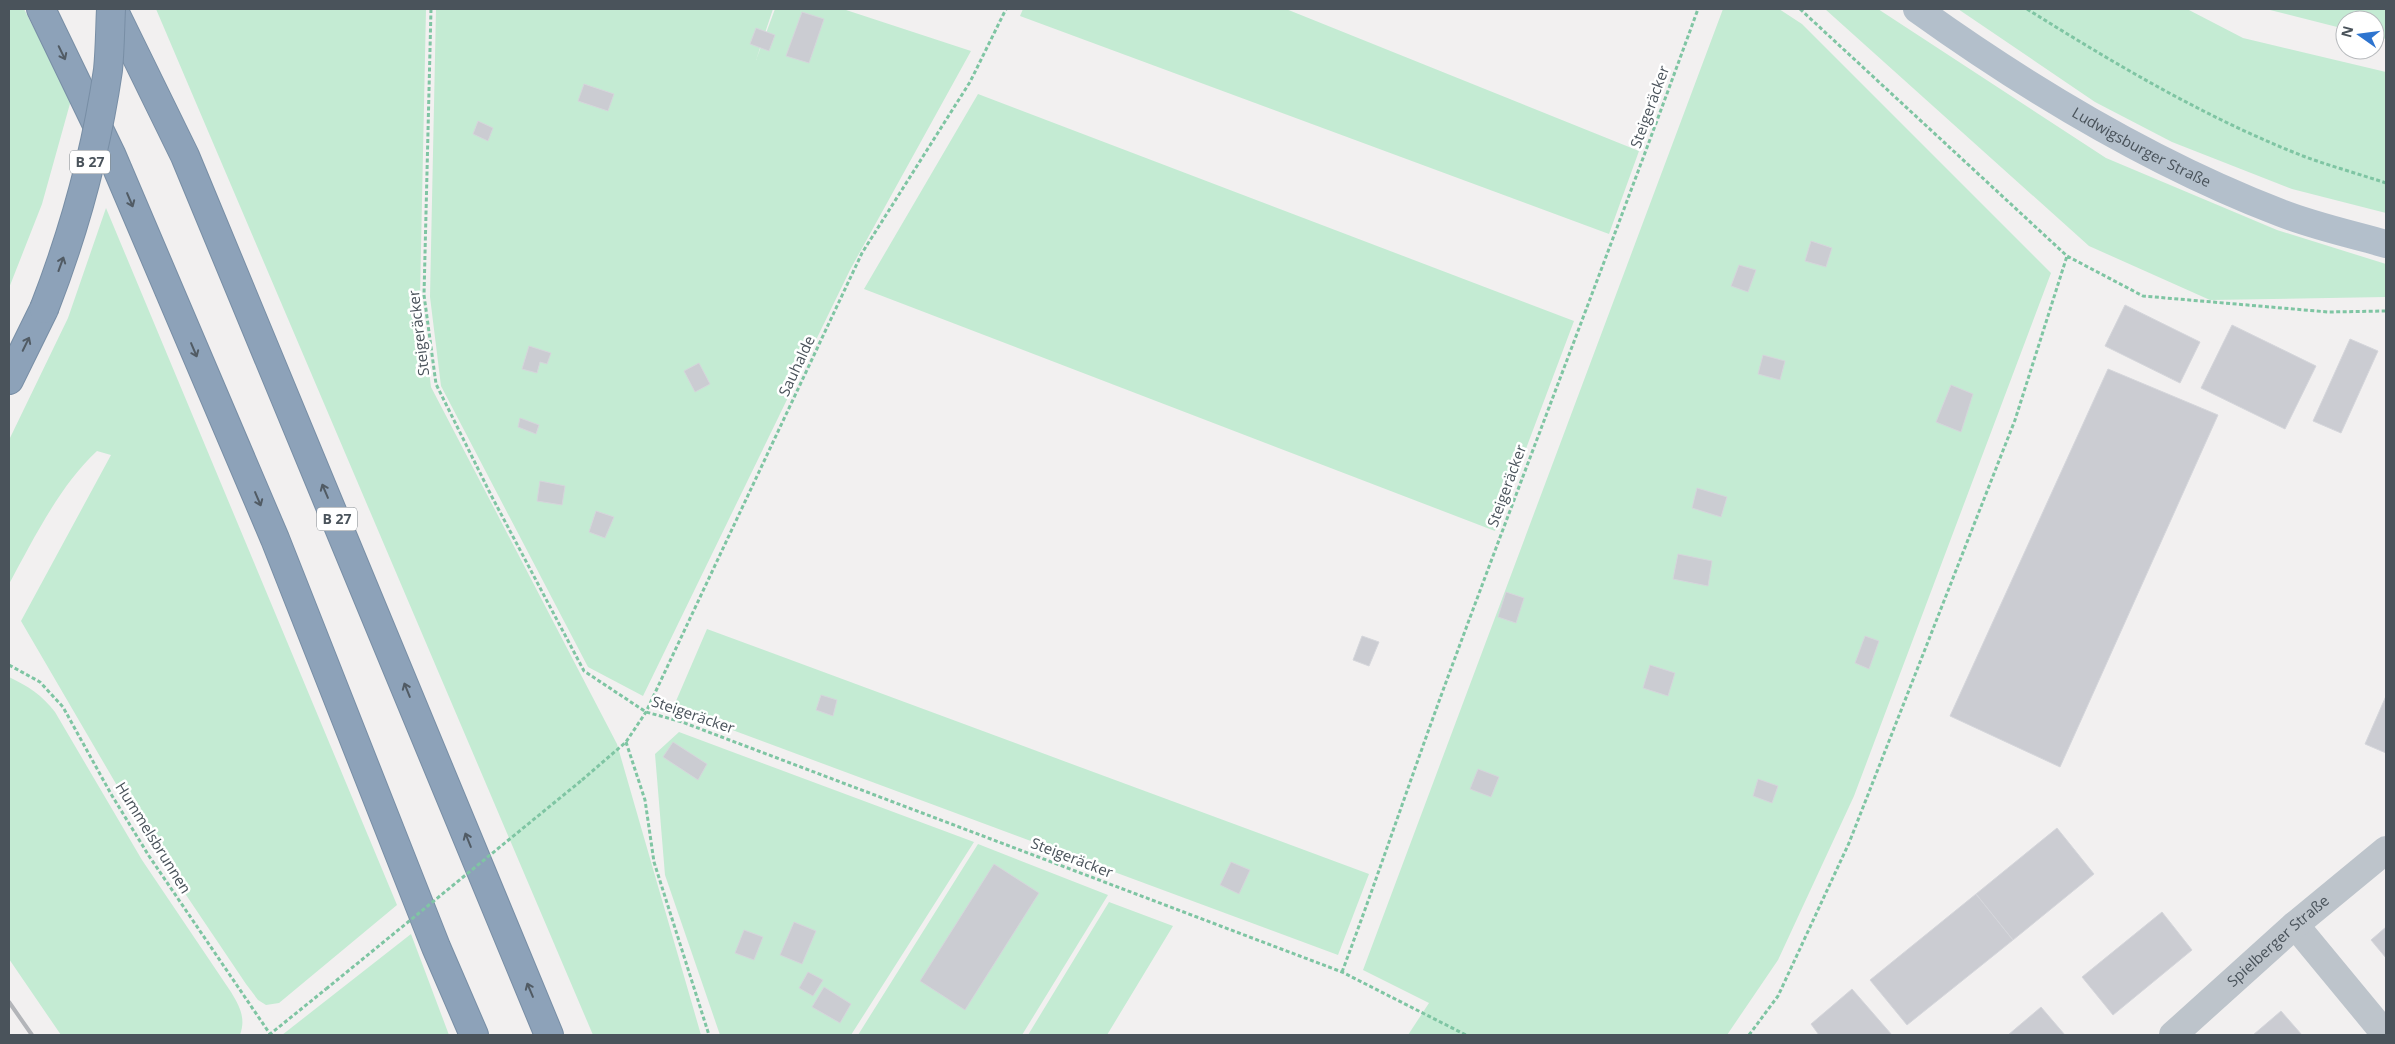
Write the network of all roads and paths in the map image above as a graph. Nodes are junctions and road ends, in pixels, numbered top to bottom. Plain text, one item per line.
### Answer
1 (41, 9) edge
2 (112, 9) edge
3 (431, 9) edge
4 (1006, 9) edge
5 (1698, 9) edge
6 (1800, 9) edge
7 (1918, 9) edge
8 (2027, 9) edge
9 (2386, 184) edge
10 (2386, 244) edge
11 (2067, 256) junction
12 (2386, 311) edge
13 (9, 380) edge
14 (9, 666) edge
15 (646, 712) junction
16 (626, 742) junction
17 (2386, 850) edge
18 (2295, 925) junction
19 (1342, 972) junction
20 (269, 1035) edge
21 (474, 1035) edge
22 (549, 1035) edge
23 (709, 1035) edge
24 (1466, 1035) edge
25 (1749, 1035) edge
26 (2173, 1035) edge
27 (2386, 1035) edge

1 -> 21 highway, B 27
13 -> 2 highway, B 27, bridge
22 -> 2 highway, B 27
3 - 15 path, Steigeräcker
4 - 15 path, Sauhalde
5 - 19 path, Steigeräcker
6 - 11 path
7 - 10 main road, Ludwigsburger Straße
8 - 9 path
11 - 12 path
11 - 25 path
14 - 20 path, Hummelsbrunnen
15 - 16 path, Sauhalde
15 - 19 path, Steigeräcker
16 - 20 path, Sauhalde, bridge
16 - 23 path
17 - 18 street, Spielberger Straße
18 - 26 street, Spielberger Straße
18 - 27 street
19 - 24 path, Steigeräcker

